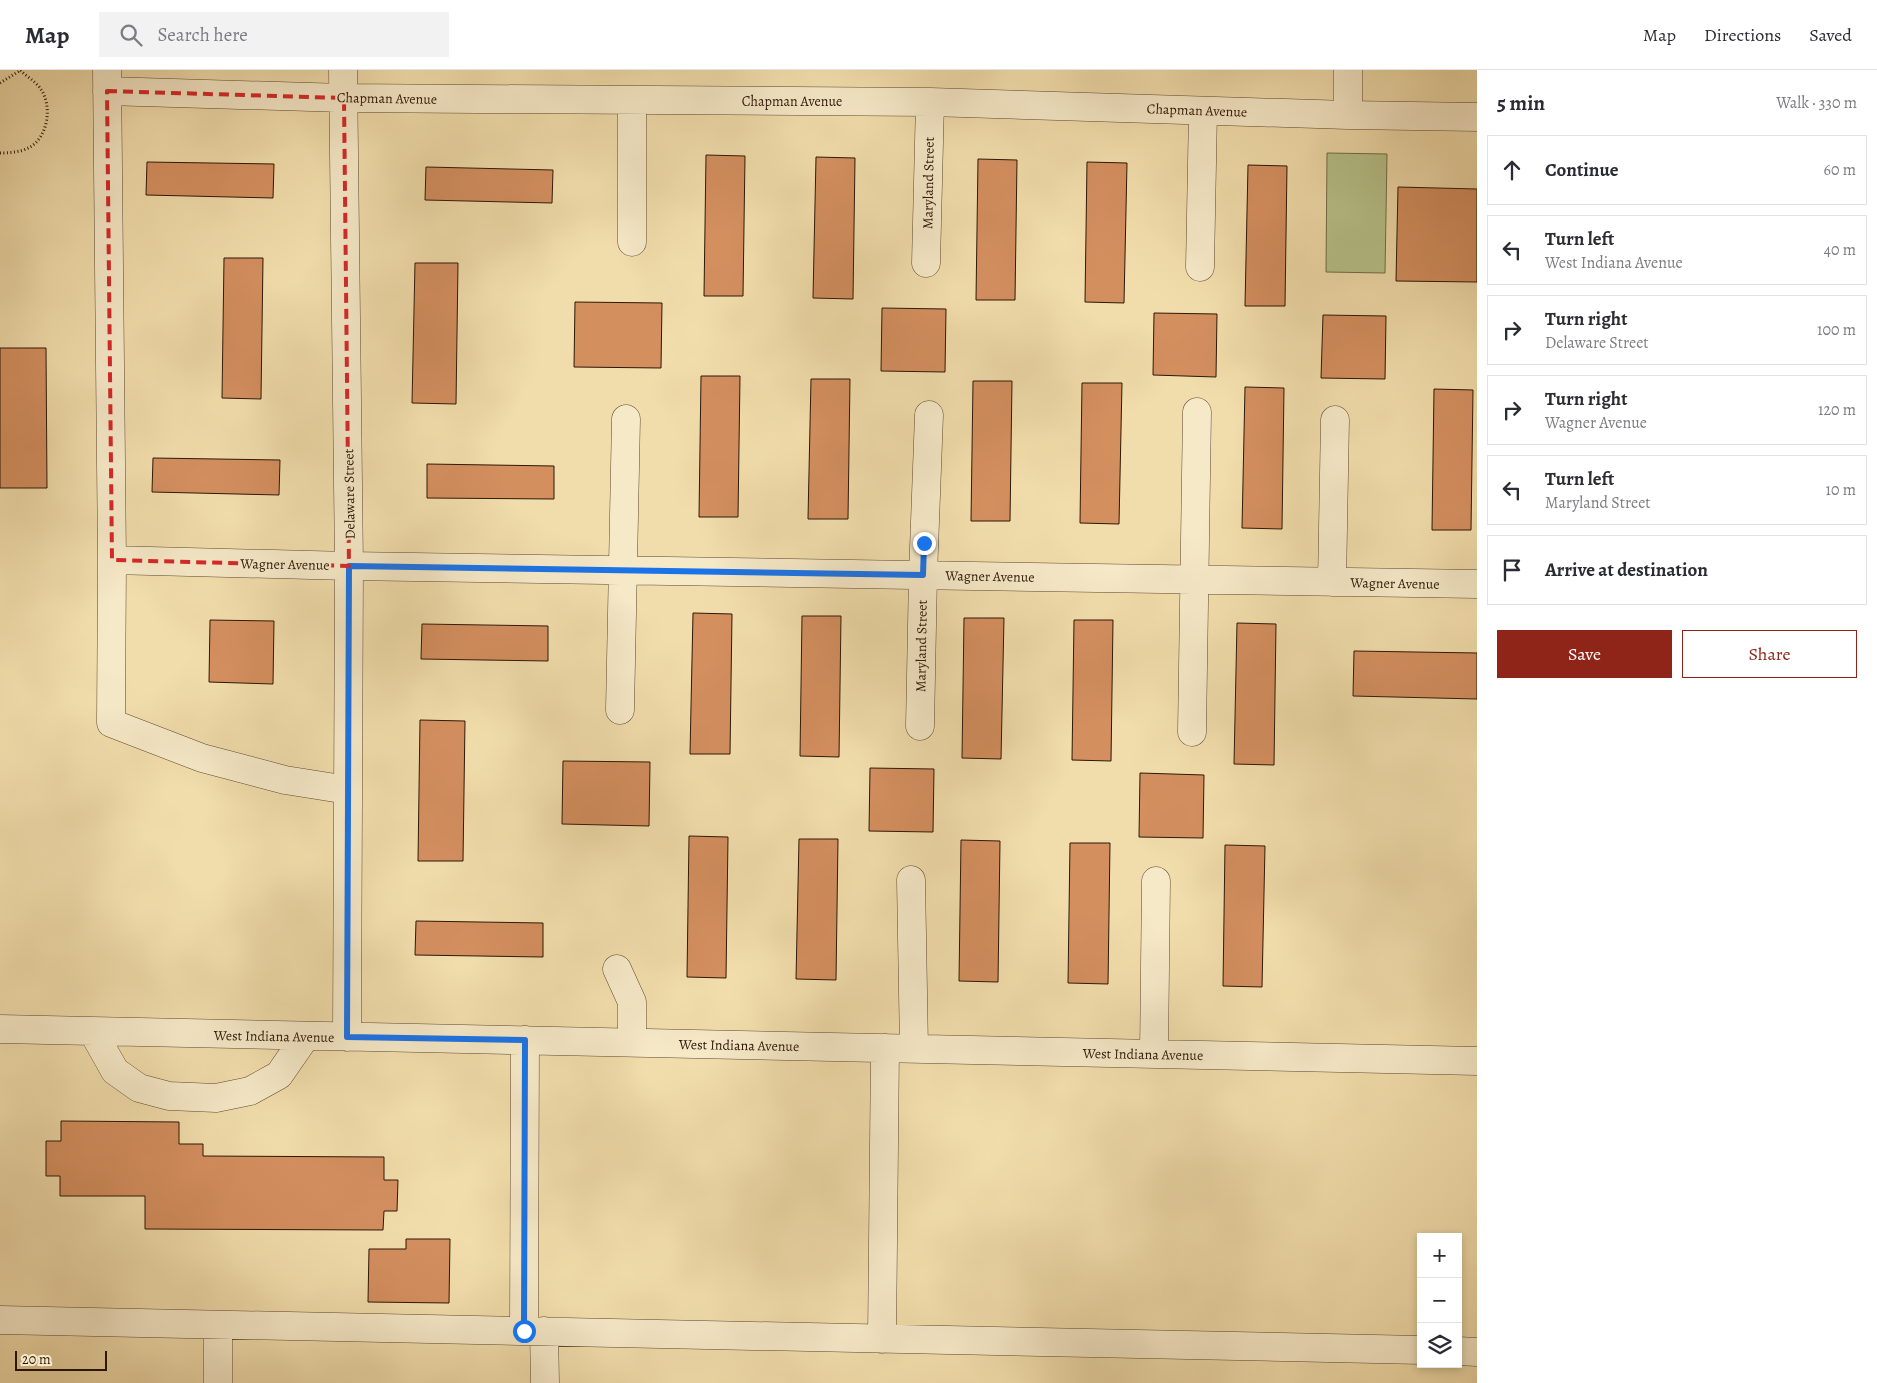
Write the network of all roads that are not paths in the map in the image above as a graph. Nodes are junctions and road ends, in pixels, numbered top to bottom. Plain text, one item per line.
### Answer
1 (343, 70) edge
2 (1348, 70) edge
3 (107, 80) edge
4 (344, 98) junction
5 (632, 100) junction
6 (930, 102) junction
7 (1203, 111) junction
8 (1348, 115) junction
9 (1477, 117) edge
10 (632, 242) dead end
11 (926, 263) dead end
12 (1200, 268) dead end
13 (1197, 412) dead end
14 (929, 415) dead end
15 (626, 419) dead end
16 (1335, 420) dead end
17 (112, 560) junction
18 (349, 566) junction
19 (622, 570) junction
20 (923, 575) junction
21 (1194, 580) junction
22 (1332, 582) junction
23 (1477, 584) edge
24 (620, 710) dead end
25 (920, 726) dead end
26 (1192, 732) dead end
27 (348, 790) junction
28 (911, 880) dead end
29 (1156, 881) dead end
30 (617, 969) dead end
31 (0, 1030) edge
32 (93, 1032) junction
33 (306, 1036) junction
34 (347, 1037) junction
35 (525, 1040) junction
36 (632, 1042) junction
37 (885, 1048) junction
38 (914, 1048) junction
39 (1154, 1054) junction
40 (1477, 1061) edge
41 (0, 1320) edge
42 (218, 1325) junction
43 (534, 1331) junction
44 (882, 1339) junction
45 (1417, 1350) edge
46 (1462, 1351) edge
47 (1477, 1352) edge
48 (218, 1383) edge
49 (544, 1383) edge

1 - 4 street, Delaware Street
2 - 8 street
3 - 4 street, Chapman Avenue
3 - 17 street
4 - 5 street, Chapman Avenue
4 - 18 street, Delaware Street
5 - 6 street, Chapman Avenue
5 - 10 street
6 - 7 street, Chapman Avenue
6 - 11 street, Maryland Street
7 - 8 street, Chapman Avenue
7 - 12 street
8 - 9 street, Chapman Avenue
13 - 21 street
14 - 20 street, Maryland Street
15 - 19 street
16 - 22 street
17 - 18 street, Wagner Avenue
17 - 27 street
18 - 19 street, Wagner Avenue
18 - 27 street, Delaware Street
19 - 20 street, Wagner Avenue
19 - 24 street
20 - 21 street, Wagner Avenue
20 - 25 street, Maryland Street
21 - 22 street, Wagner Avenue
21 - 26 street
22 - 23 street, Wagner Avenue
27 - 34 street, Delaware Street
28 - 38 street
29 - 39 street
30 - 36 street
31 - 32 street, West Indiana Avenue
32 - 33 street, West Indiana Avenue
32 - 33 street
33 - 34 street, West Indiana Avenue
34 - 35 street, West Indiana Avenue
35 - 36 street, West Indiana Avenue
35 - 43 street
36 - 37 street, West Indiana Avenue
37 - 38 street, West Indiana Avenue
37 - 44 street
38 - 39 street, West Indiana Avenue
39 - 40 street, West Indiana Avenue
41 - 42 street
42 - 43 street
42 - 48 street
43 - 44 street
43 - 49 street
44 - 45 street
46 - 47 street

